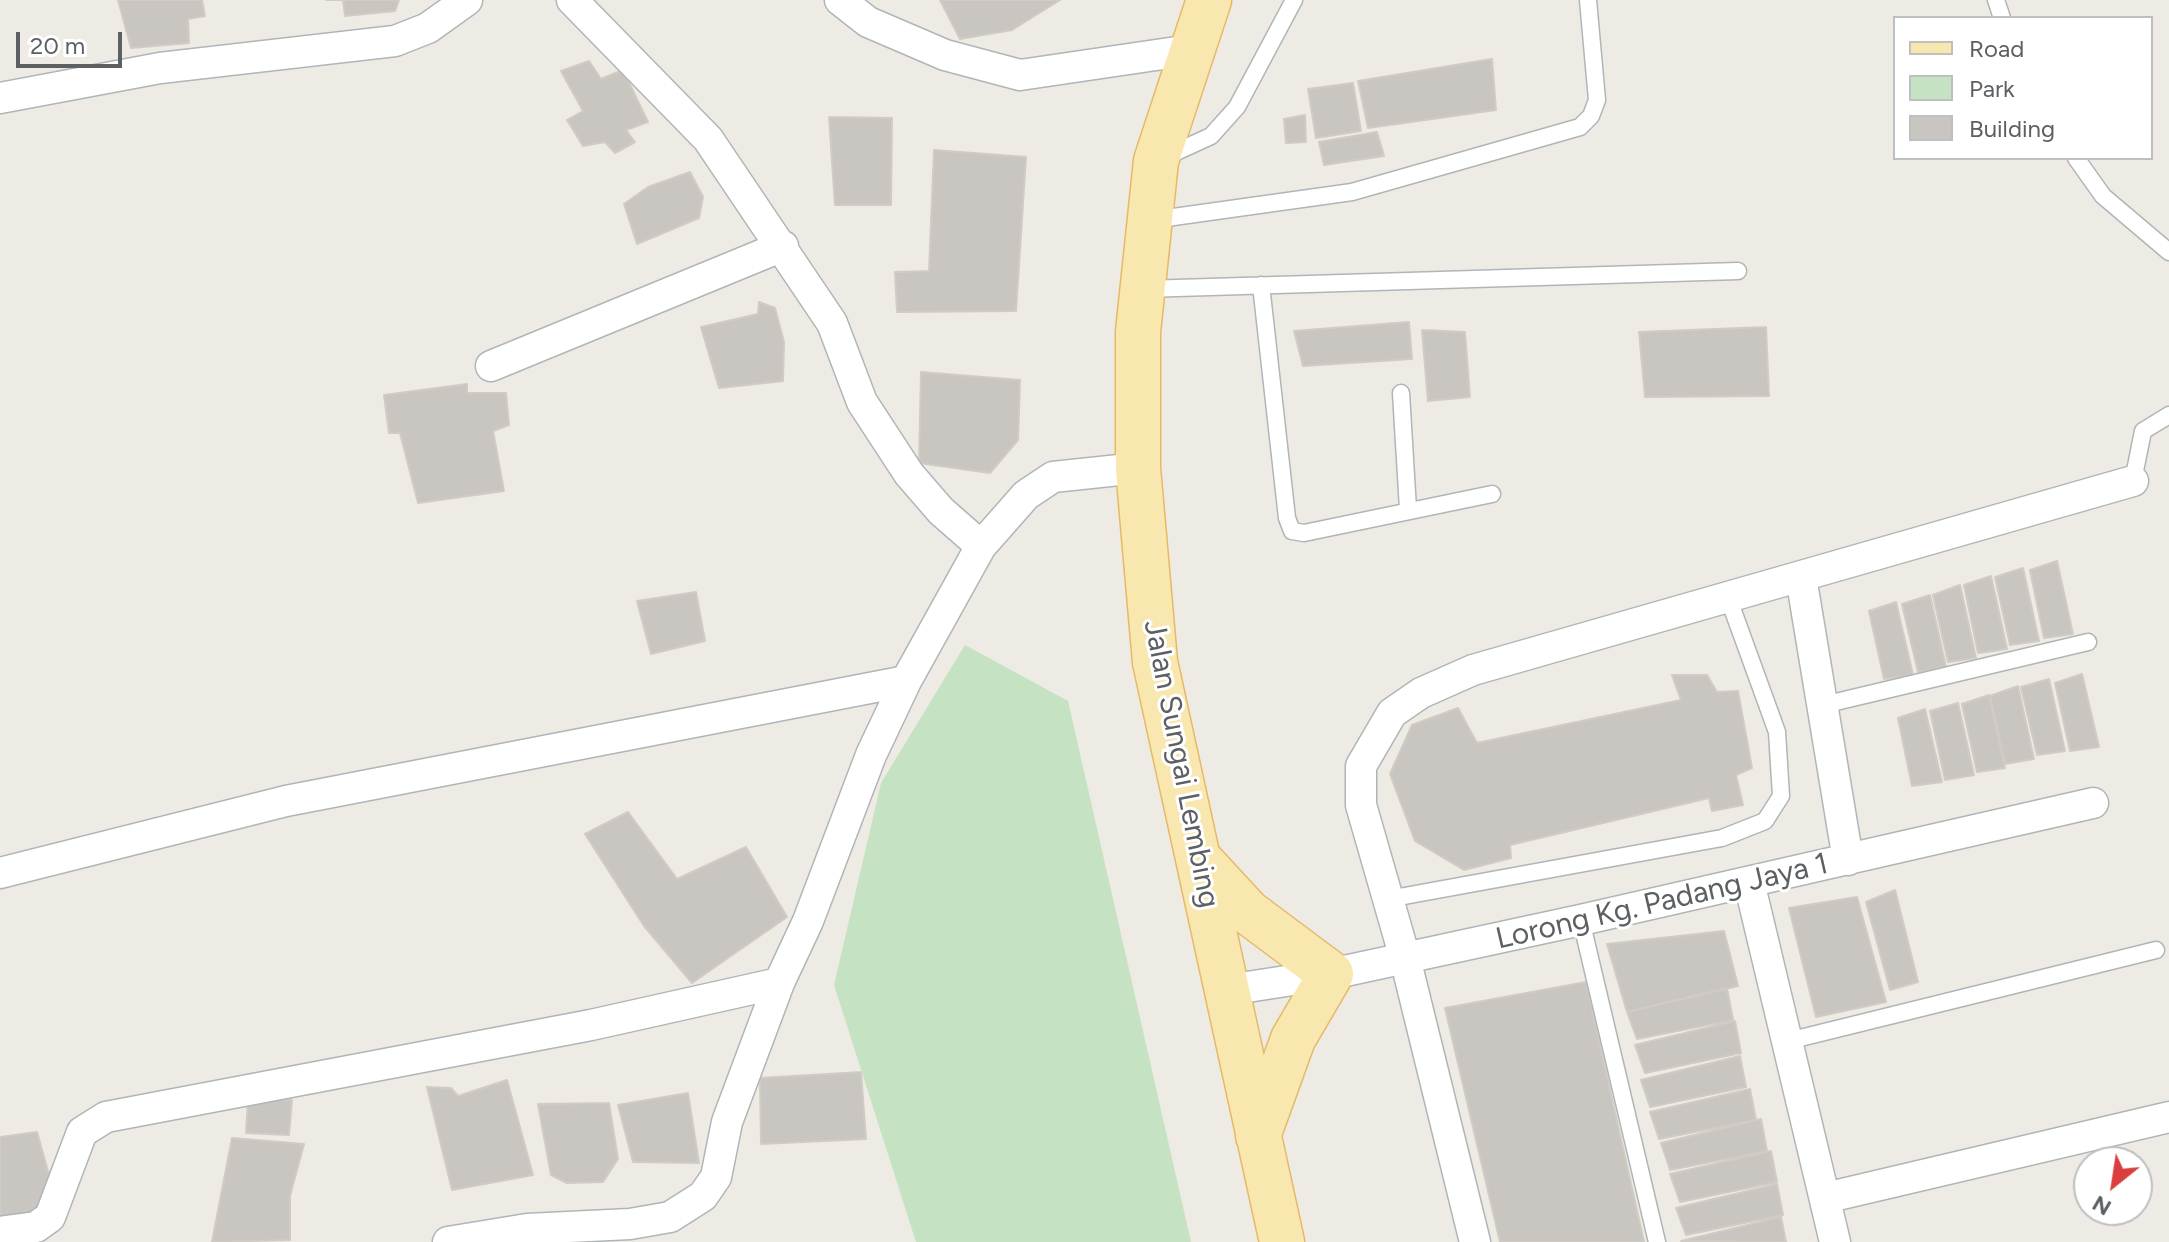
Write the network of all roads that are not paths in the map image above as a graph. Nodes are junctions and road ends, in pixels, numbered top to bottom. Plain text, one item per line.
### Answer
1 (467, 0) edge
2 (572, 0) edge
3 (840, 0) edge
4 (1209, 0) edge
5 (1294, 0) edge
6 (1588, 0) edge
7 (1190, 50) junction
8 (0, 98) edge
9 (2077, 160) edge
10 (1156, 161) junction
11 (1150, 220) junction
12 (783, 246) junction
13 (2169, 252) edge
14 (1738, 271) dead end
15 (1261, 285) junction
16 (1143, 289) junction
17 (491, 366) dead end
18 (1401, 393) dead end
19 (2169, 415) edge
20 (1138, 468) junction
21 (2133, 481) joint
22 (1492, 494) dead end
23 (1408, 509) junction
24 (981, 546) junction
25 (1801, 577) junction
26 (1728, 597) junction
27 (2088, 642) dead end
28 (906, 681) junction
29 (1823, 705) junction
30 (2093, 803) dead end
31 (1197, 858) junction
32 (1848, 860) junction
33 (0, 873) edge
34 (1749, 882) junction
35 (1388, 899) junction
36 (1581, 920) junction
37 (2156, 950) dead end
38 (1405, 958) junction
39 (1331, 974) junction
40 (779, 983) junction
41 (1228, 990) junction
42 (1788, 1041) junction
43 (2169, 1117) edge
44 (1258, 1136) junction
45 (1825, 1198) junction
46 (0, 1232) edge
47 (448, 1242) edge
48 (1282, 1242) edge
49 (1475, 1242) edge
50 (1657, 1242) edge
51 (1835, 1242) edge

1 - 8 street
2 - 12 street
3 - 7 street
4 - 7 main road, Jalan Sungai Lembing
5 - 10 lane
6 - 11 lane
7 - 10 main road, Jalan Sungai Lembing
9 - 13 lane
10 - 11 main road, Jalan Sungai Lembing
11 - 16 main road, Jalan Sungai Lembing
12 - 17 street
12 - 24 street
14 - 15 lane
15 - 16 lane
15 - 23 lane
16 - 20 main road, Jalan Sungai Lembing
18 - 23 lane
19 - 21 lane
20 - 24 street
20 - 31 main road, Jalan Sungai Lembing
21 - 25 street
22 - 23 lane
24 - 28 street
25 - 26 street
25 - 29 street
26 - 35 street
26 - 35 lane
27 - 29 lane
28 - 33 street
28 - 40 street
29 - 32 street
30 - 32 street, Lorong Kg. Padang Jaya 1
31 - 39 main road
31 - 41 main road, Jalan Sungai Lembing
32 - 34 street, Lorong Kg. Padang Jaya 1
34 - 36 street, Lorong Kg. Padang Jaya 1
34 - 42 street
35 - 38 street
36 - 38 street, Lorong Kg. Padang Jaya 1
36 - 50 lane
37 - 42 lane
38 - 39 street, Lorong Kg. Padang Jaya 1
38 - 49 street
39 - 41 street, Lorong Kg. Padang Jaya 1
39 - 44 main road
40 - 46 street
40 - 47 street
41 - 44 main road, Jalan Sungai Lembing
42 - 45 street
43 - 45 street
44 - 48 main road, Jalan Sungai Lembing
45 - 51 street

